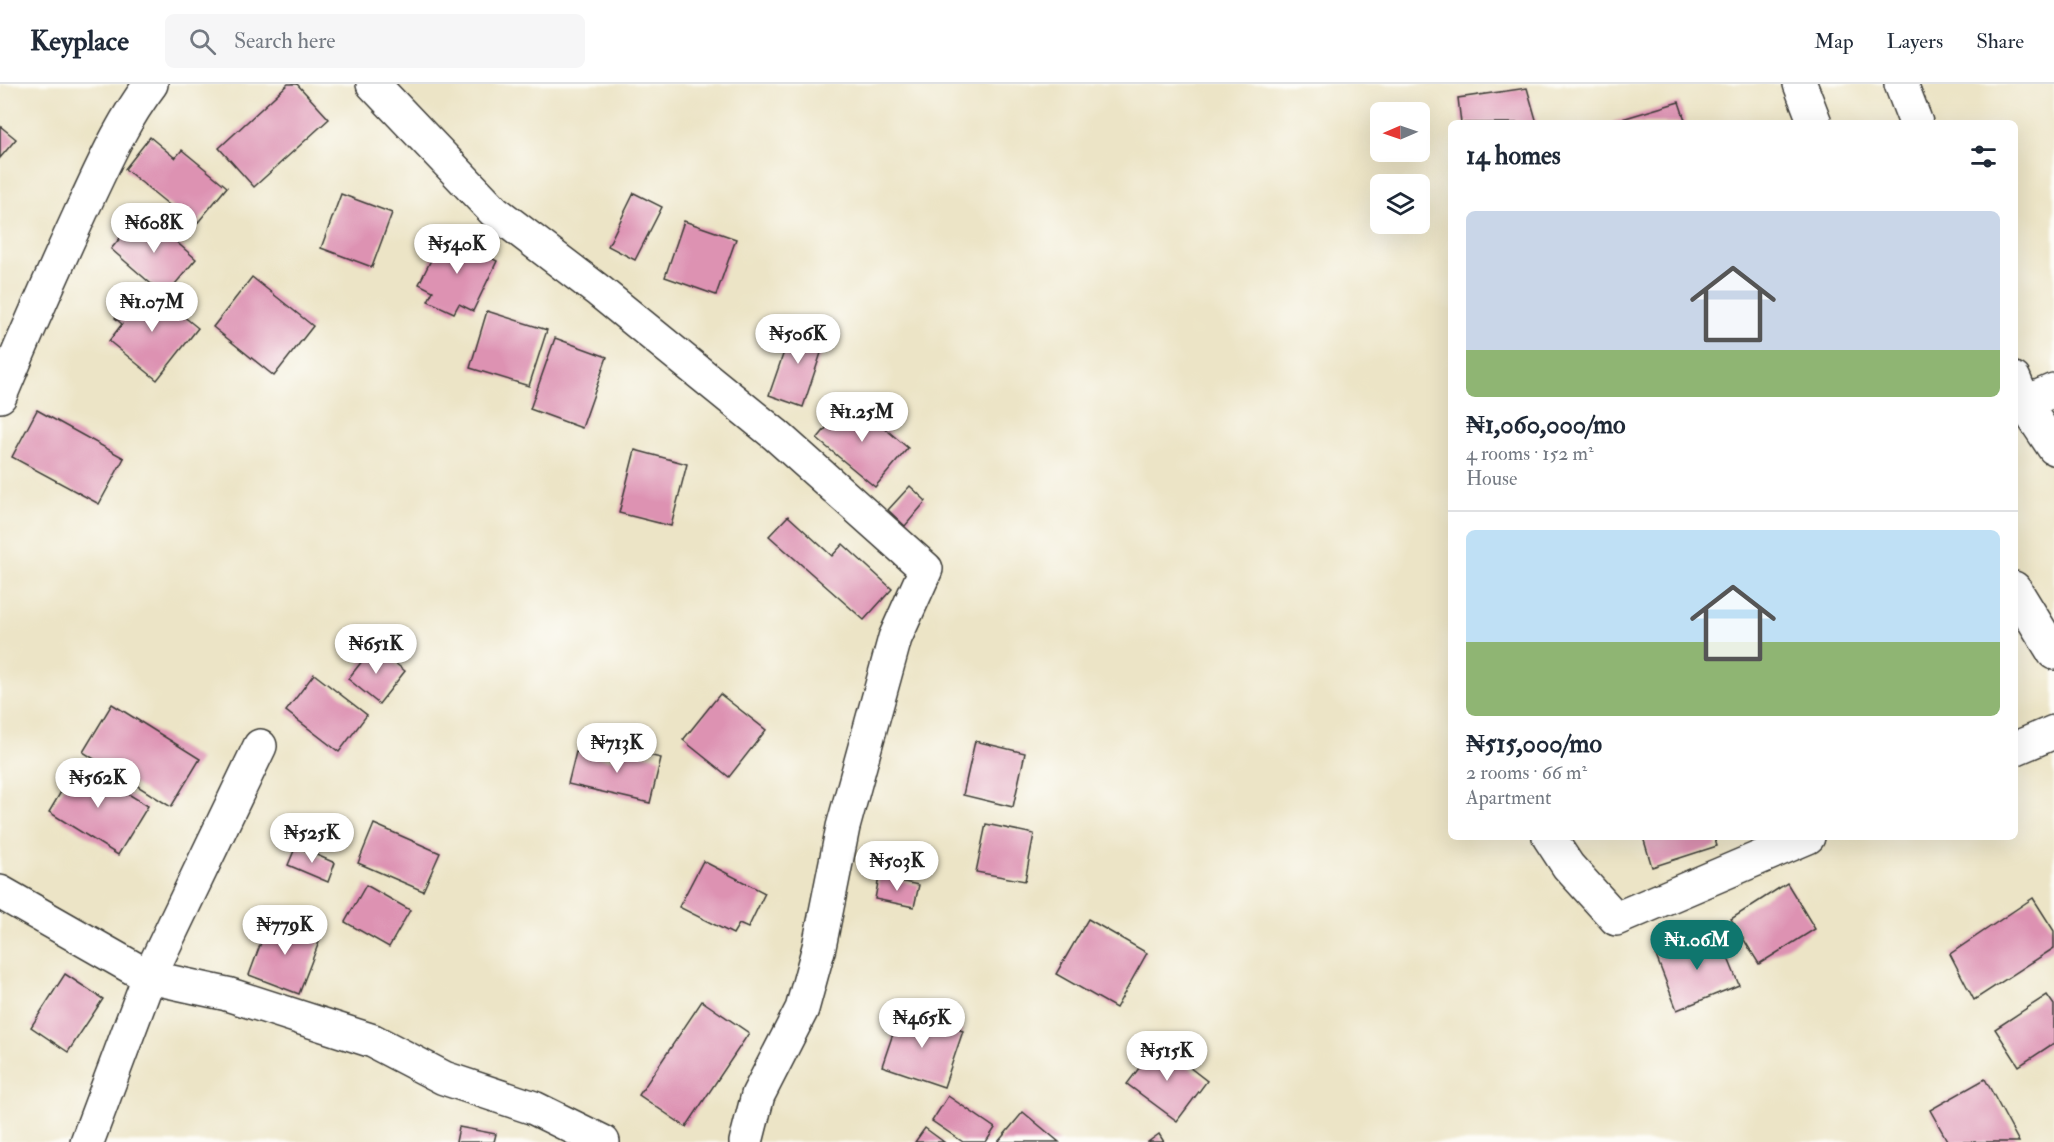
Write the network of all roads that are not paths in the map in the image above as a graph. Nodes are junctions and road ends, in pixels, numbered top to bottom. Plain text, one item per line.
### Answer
1 (151, 84) edge
2 (373, 84) edge
3 (1800, 84) edge
4 (1901, 84) edge
5 (1814, 120) edge
6 (1915, 120) edge
7 (2054, 390) edge
8 (2019, 391) edge
9 (0, 396) edge
10 (2054, 448) edge
11 (2018, 594) edge
12 (2054, 653) edge
13 (2054, 732) edge
14 (260, 746) dead end
15 (2018, 747) edge
16 (1552, 840) edge
17 (1801, 840) edge
18 (0, 892) edge
19 (149, 976) junction
20 (87, 1142) edge
21 (603, 1142) edge
22 (746, 1142) edge

1 - 9 street
2 - 22 street
3 - 5 street
4 - 6 street
7 - 8 street
8 - 10 street
11 - 12 street
13 - 15 street
14 - 19 street
16 - 17 street
18 - 19 street
19 - 20 street
19 - 21 street

